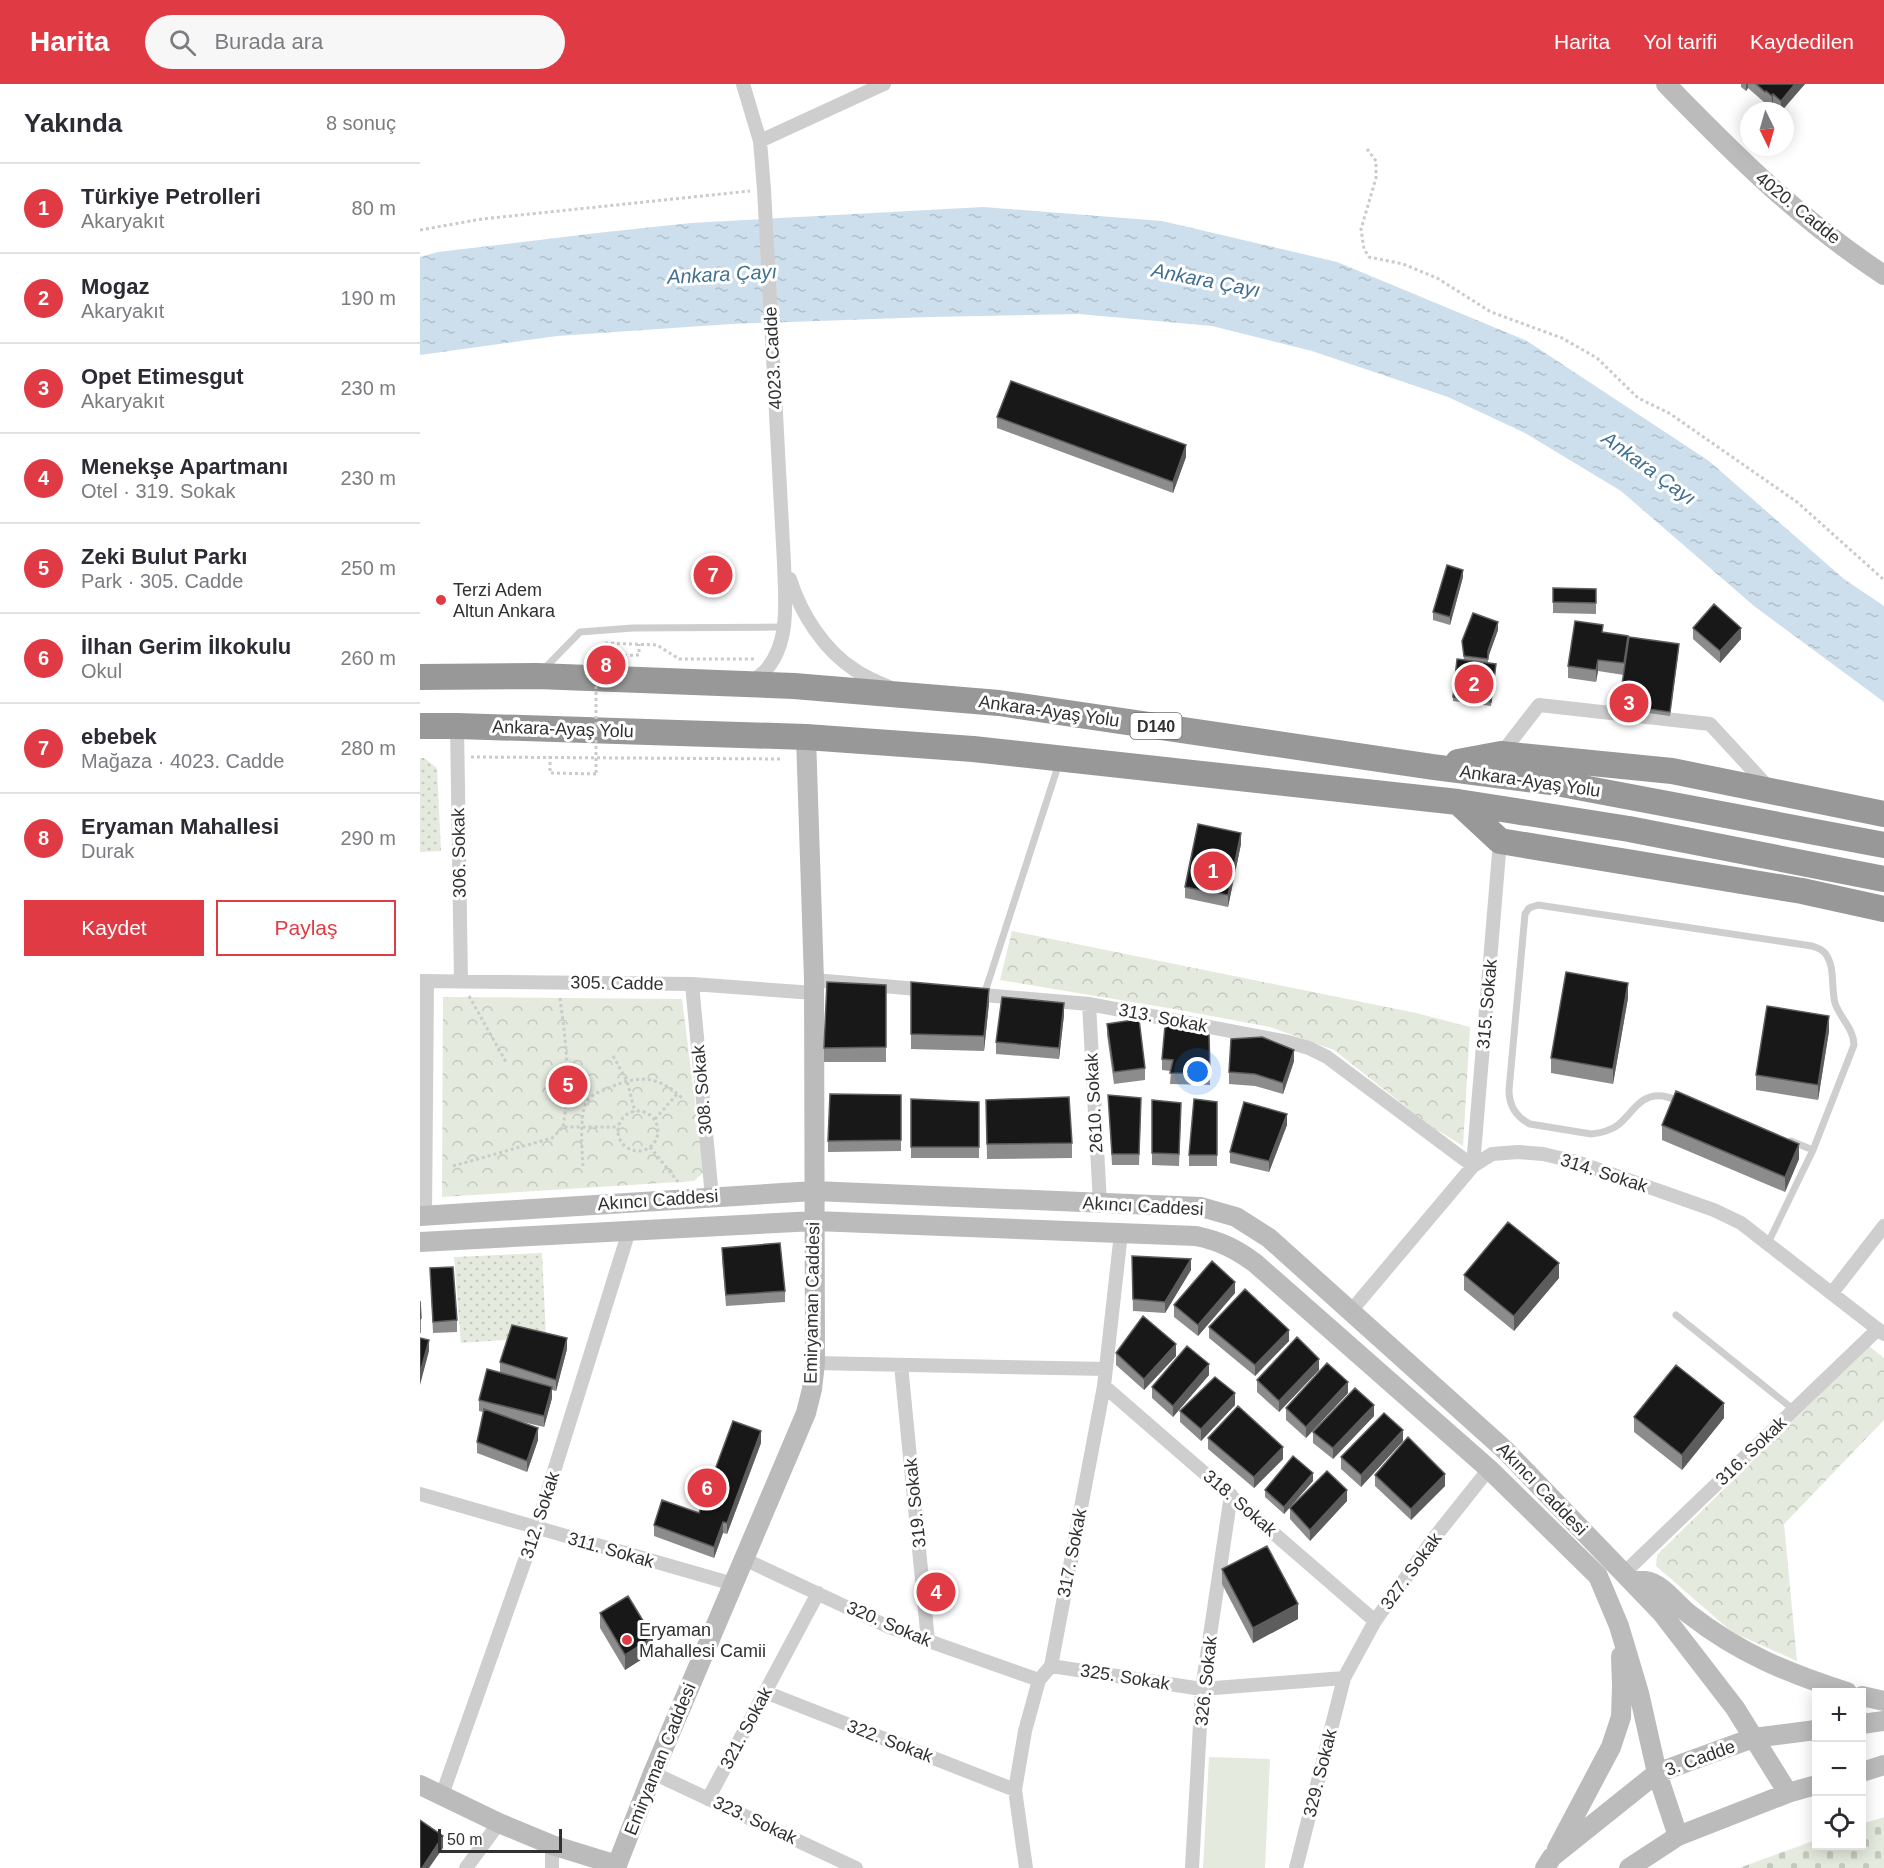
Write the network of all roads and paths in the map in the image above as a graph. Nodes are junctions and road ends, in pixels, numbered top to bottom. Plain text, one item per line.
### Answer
1 (743, 84) edge
2 (884, 84) edge
3 (1665, 84) edge
4 (760, 141) junction
5 (1367, 149) dead end
6 (764, 189) junction
7 (420, 230) edge
8 (1884, 275) edge
9 (784, 563) junction
10 (1884, 580) edge
11 (783, 627) junction
12 (639, 643) junction
13 (597, 644) dead end
14 (774, 659) junction
15 (537, 676) junction
16 (420, 677) edge
17 (749, 684) junction
18 (903, 695) junction
19 (420, 726) edge
20 (457, 726) junction
21 (806, 748) junction
22 (1501, 754) junction
23 (550, 756) junction
24 (457, 757) junction
25 (1060, 758) junction
26 (1433, 767) junction
27 (1771, 790) junction
28 (1458, 802) junction
29 (1884, 814) edge
30 (1500, 841) junction
31 (1884, 845) edge
32 (1884, 879) edge
33 (1884, 909) edge
34 (424, 981) edge
35 (460, 981) junction
36 (558, 982) junction
37 (692, 984) junction
38 (814, 987) junction
39 (939, 991) edge
40 (962, 993) edge
41 (984, 995) junction
42 (1089, 1004) junction
43 (613, 1056) dead end
44 (506, 1062) dead end
45 (627, 1081) junction
46 (677, 1094) junction
47 (683, 1100) dead end
48 (1685, 1103) edge
49 (635, 1112) junction
50 (655, 1119) junction
51 (563, 1127) junction
52 (582, 1127) junction
53 (619, 1127) junction
54 (1780, 1138) edge
55 (651, 1148) junction
56 (1813, 1150) junction
57 (453, 1166) dead end
58 (583, 1166) dead end
59 (1473, 1166) junction
60 (814, 1191) junction
61 (712, 1197) junction
62 (692, 1198) junction
63 (1100, 1203) junction
64 (422, 1216) edge
65 (814, 1221) junction
66 (1884, 1226) edge
67 (628, 1231) junction
68 (1121, 1233) junction
69 (423, 1242) edge
70 (1768, 1243) junction
71 (1832, 1293) junction
72 (1351, 1311) junction
73 (1676, 1315) dead end
74 (1881, 1331) edge
75 (815, 1363) junction
76 (901, 1365) junction
77 (1106, 1369) junction
78 (1104, 1386) junction
79 (1794, 1410) junction
80 (1505, 1450) junction
81 (1489, 1470) junction
82 (420, 1494) edge
83 (1231, 1495) junction
84 (536, 1529) junction
85 (744, 1558) junction
86 (1627, 1577) junction
87 (733, 1584) junction
88 (818, 1593) junction
89 (1375, 1621) junction
90 (1619, 1626) junction
91 (928, 1641) junction
92 (1051, 1666) junction
93 (1344, 1678) junction
94 (1039, 1680) junction
95 (1834, 1688) edge
96 (1202, 1689) junction
97 (765, 1692) junction
98 (1866, 1697) edge
99 (1884, 1701) edge
100 (1884, 1721) edge
101 (1866, 1723) edge
102 (1812, 1731) edge
103 (1753, 1738) junction
104 (1884, 1765) edge
105 (1866, 1771) edge
106 (653, 1773) junction
107 (1657, 1773) junction
108 (420, 1785) edge
109 (1812, 1786) edge
110 (1015, 1790) junction
111 (1788, 1793) junction
112 (442, 1795) junction
113 (708, 1799) junction
114 (499, 1823) junction
115 (1678, 1836) junction
116 (552, 1845) junction
117 (1549, 1862) edge
118 (617, 1866) edge
119 (466, 1868) edge
120 (552, 1868) edge
121 (856, 1868) edge
122 (1026, 1868) edge
123 (1192, 1868) edge
124 (1296, 1868) edge
125 (1629, 1868) edge

1 - 4 street, 4023. Cadde
2 - 4 street
3 - 8 street, 4020. Cadde
4 - 6 street, 4023. Cadde
5 - 10 path
6 - 7 path
6 - 9 street, 4023. Cadde
9 - 11 street, 4023. Cadde
9 - 18 street, 4023. Cadde
11 - 14 street, 4023. Cadde
11 - 15 lane
12 - 13 path
12 - 14 path
12 - 23 path, bridge
14 - 17 street, 4023. Cadde
15 - 16 highway, Ankara-Ayaş Yolu / D140
15 - 17 highway, Ankara-Ayaş Yolu / D140
17 - 18 highway, Ankara-Ayaş Yolu / D140
18 - 26 highway, Ankara-Ayaş Yolu / D140
19 - 20 highway, Ankara-Ayaş Yolu / D140
20 - 21 highway, Ankara-Ayaş Yolu / D140
20 - 24 street, 306. Sokak
21 - 23 path
21 - 25 highway, Ankara-Ayaş Yolu / D140
21 - 38 street, Emiryaman Caddesi
22 - 26 highway
22 - 27 highway
22 - 27 street
23 - 24 path
24 - 35 street, 306. Sokak
25 - 28 highway, Ankara-Ayaş Yolu / D140
25 - 41 lane
26 - 31 highway, Ankara-Ayaş Yolu / D140
27 - 29 highway
28 - 30 highway
28 - 32 highway, Ankara-Ayaş Yolu / D140
30 - 33 highway
30 - 59 street, 315. Sokak
34 - 35 street, 305. Cadde
34 - 64 street
35 - 36 street, 305. Cadde
35 - 44 path
36 - 37 street, 305. Cadde
36 - 51 path
37 - 38 street, 305. Cadde
37 - 61 street, 308. Sokak
38 - 39 street
38 - 60 street, Emiryaman Caddesi
40 - 41 street, 313. Sokak
41 - 42 street, 313. Sokak
42 - 59 street, 313. Sokak
42 - 63 street, 2610. Sokak
43 - 45 path
45 - 46 path
45 - 49 path
45 - 52 path
46 - 47 path
46 - 50 path
48 - 56 lane
49 - 50 path
49 - 53 path
50 - 55 path
51 - 52 path
51 - 57 path
52 - 53 path
52 - 58 path
53 - 55 path
54 - 56 lane
55 - 62 path
56 - 70 lane
59 - 70 street, 314. Sokak
59 - 72 street, 314. Sokak
60 - 61 street, Akıncı Caddesi
60 - 63 street, Akıncı Caddesi
60 - 65 street, Emiryaman Caddesi
61 - 62 street, Akıncı Caddesi
62 - 64 street, Akıncı Caddesi
63 - 72 street, Akıncı Caddesi
64 - 69 street
65 - 67 street, Akıncı Caddesi
65 - 68 street, Akıncı Caddesi
65 - 75 street, Emiryaman Caddesi
66 - 71 street
67 - 69 street, Akıncı Caddesi
67 - 84 street, 312. Sokak
68 - 77 street, 317. Sokak
68 - 81 street, Akıncı Caddesi
70 - 71 street, 314. Sokak
71 - 74 street, 314. Sokak
72 - 80 street, Akıncı Caddesi
73 - 79 lane
74 - 79 street, 316. Sokak
75 - 76 street
75 - 85 street, Emiryaman Caddesi
76 - 77 street
76 - 91 street, 319. Sokak
77 - 78 street, 317. Sokak
78 - 83 street, 318. Sokak
78 - 92 street, 317. Sokak
79 - 86 street, 316. Sokak
80 - 81 street
80 - 86 street, Akıncı Caddesi
81 - 89 street, 327. Sokak
81 - 90 street, Akıncı Caddesi
82 - 84 street, 311. Sokak
83 - 89 street, 318. Sokak
83 - 96 street, 326. Sokak
84 - 87 street, 311. Sokak
84 - 112 street, 312. Sokak
85 - 87 street, Emiryaman Caddesi
85 - 88 street, 320. Sokak
86 - 95 street
86 - 103 street, Akıncı Caddesi
87 - 106 street, Emiryaman Caddesi
88 - 91 street, 320. Sokak
88 - 97 street, 321. Sokak
89 - 93 street, 327. Sokak
90 - 107 street, Akıncı Caddesi
90 - 117 street
91 - 94 street, 320. Sokak
92 - 94 street, 317. Sokak
92 - 96 street, 325. Sokak
93 - 96 street, 325. Sokak
93 - 124 street, 329. Sokak
94 - 110 street, 317. Sokak
96 - 123 street, 326. Sokak
97 - 110 street, 322. Sokak
97 - 113 street, 321. Sokak
98 - 99 street
100 - 101 street
102 - 103 street, 3. Cadde
103 - 107 street, 3. Cadde
103 - 111 street, Akıncı Caddesi
104 - 105 street
106 - 113 street, 323. Sokak
106 - 118 street, Emiryaman Caddesi
107 - 115 street, Akıncı Caddesi
107 - 117 street, 3. Cadde
108 - 112 street
109 - 111 street
110 - 122 street, 317. Sokak
111 - 115 street
112 - 114 street
113 - 121 street, 323. Sokak
114 - 116 street
114 - 119 street
115 - 125 street
116 - 118 street
116 - 120 street

